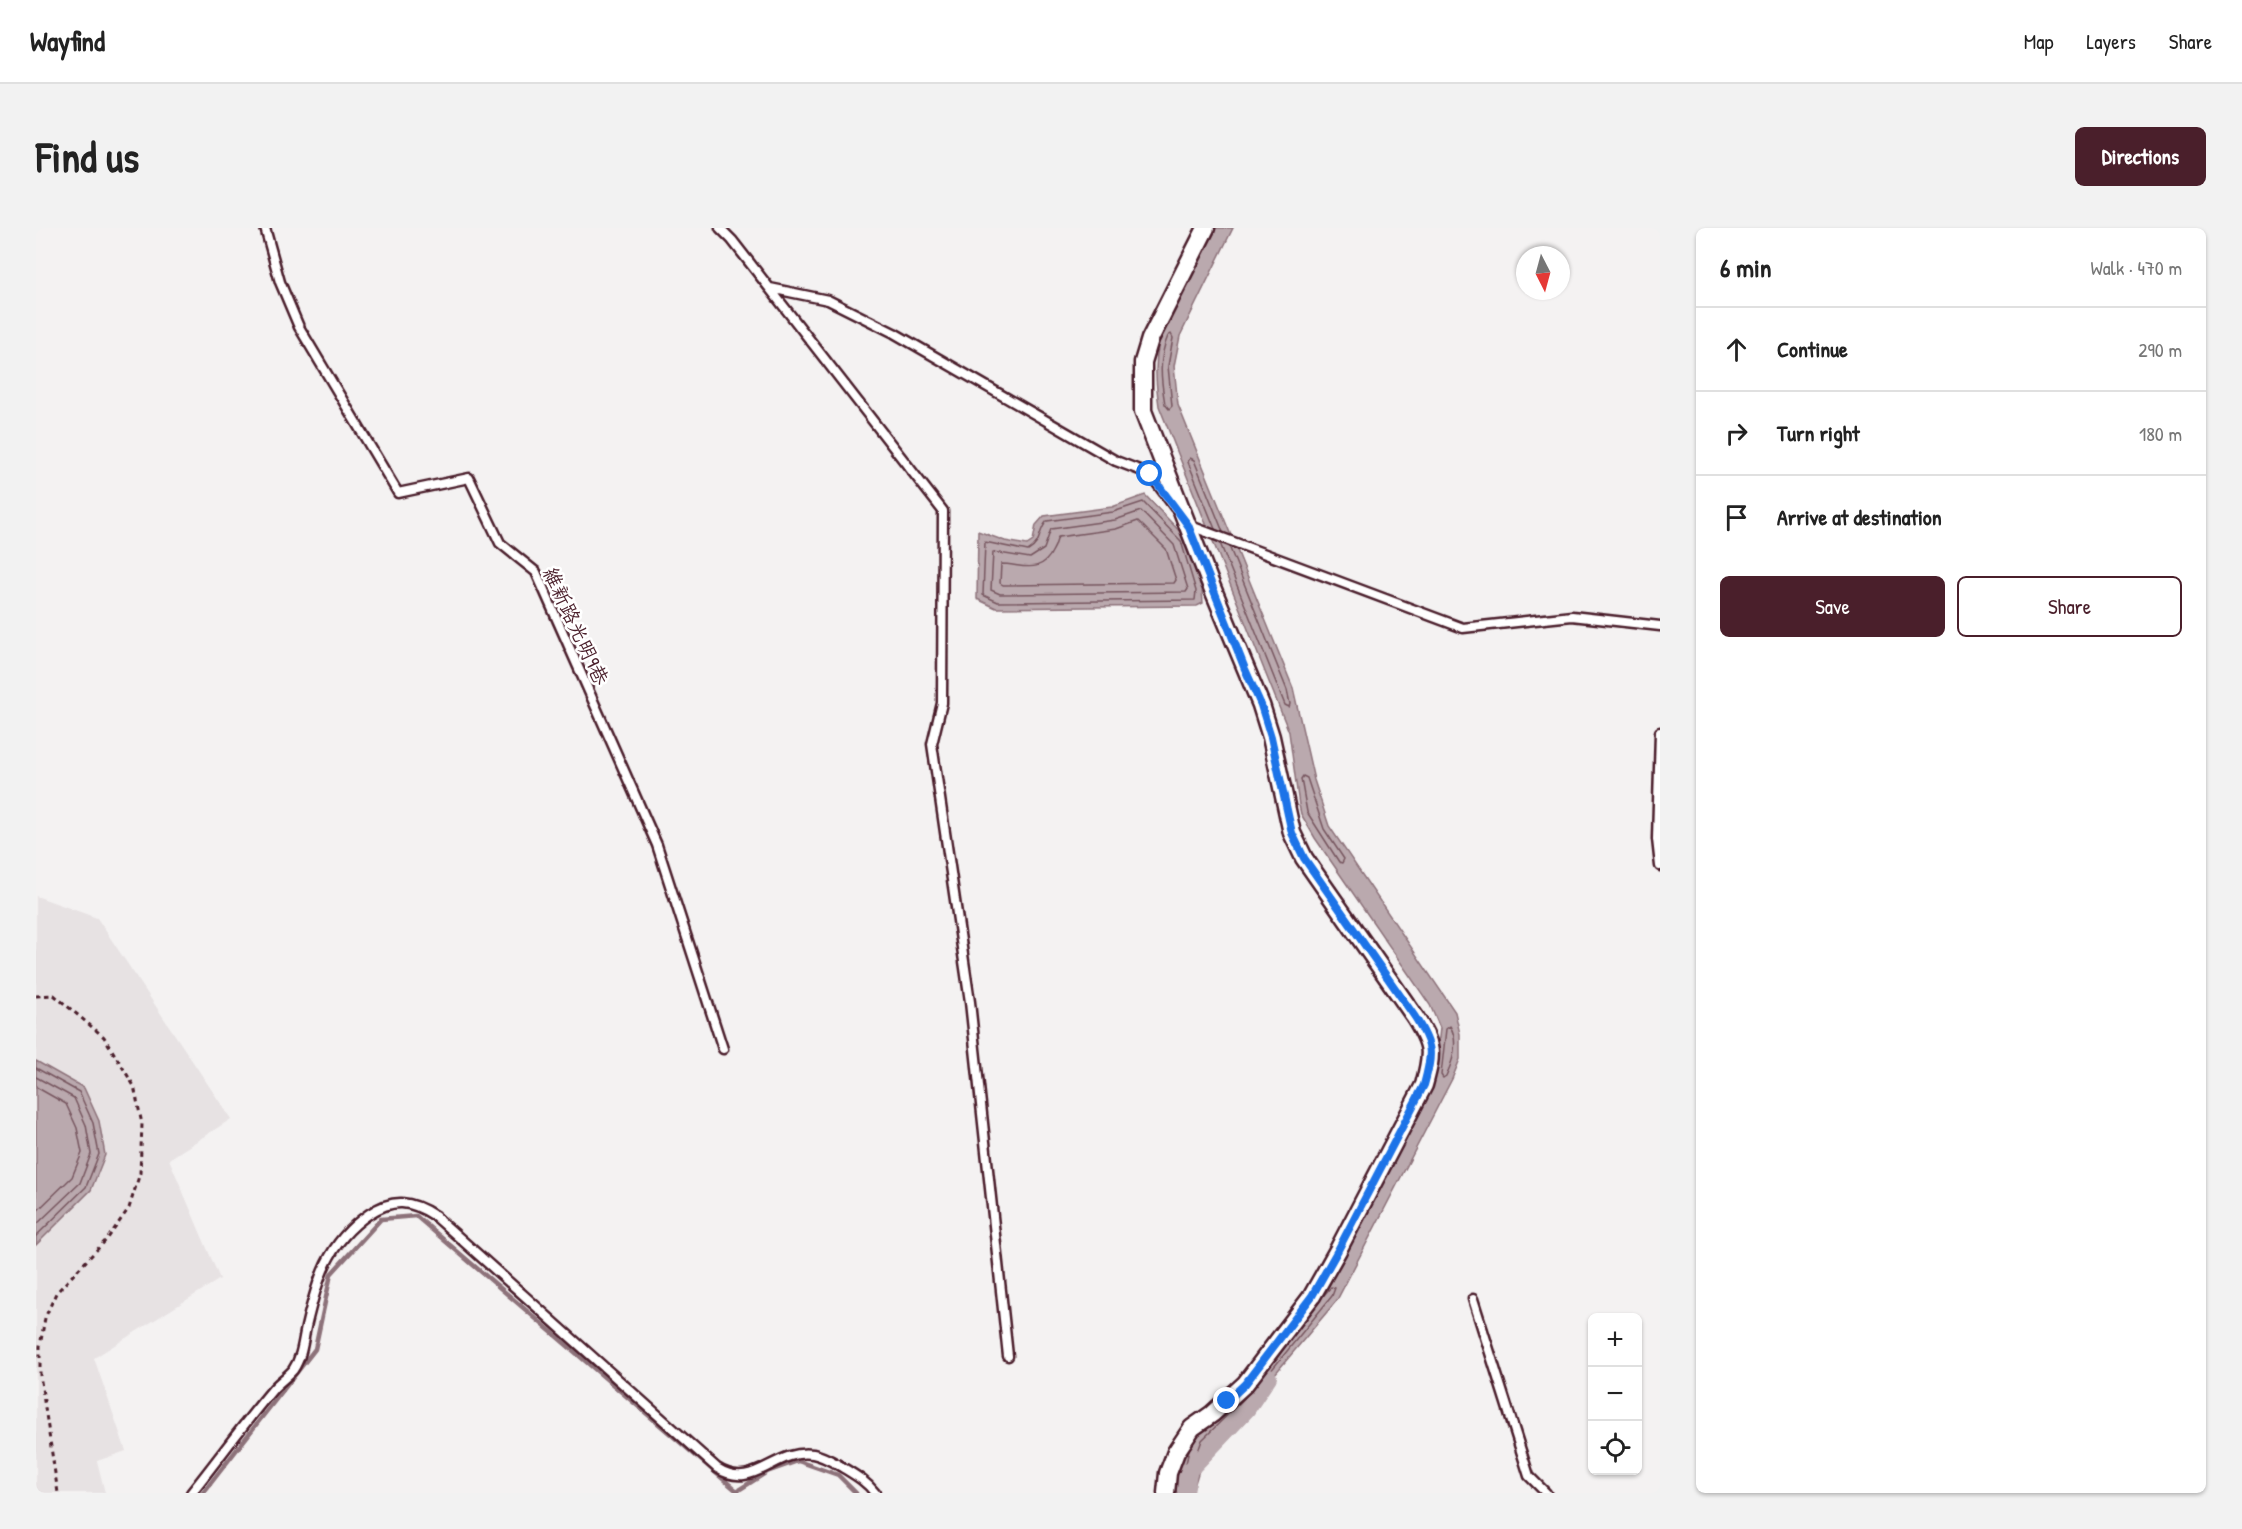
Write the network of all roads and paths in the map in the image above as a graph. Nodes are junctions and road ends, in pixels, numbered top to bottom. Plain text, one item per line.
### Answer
1 (265, 228) edge
2 (720, 228) edge
3 (1206, 228) edge
4 (770, 288) junction
5 (1188, 525) junction
6 (1660, 626) edge
7 (1660, 732) edge
8 (1660, 866) edge
9 (36, 996) edge
10 (723, 1049) dead end
11 (1473, 1299) dead end
12 (1008, 1356) dead end
13 (58, 1493) edge
14 (191, 1493) edge
15 (875, 1493) edge
16 (1166, 1493) edge
17 (1546, 1493) edge

1 - 10 lane, 維新路光明9巷
2 - 4 lane
3 - 5 street
4 - 5 lane
4 - 12 lane
5 - 6 lane
5 - 16 street
7 - 8 lane
9 - 13 path
11 - 17 lane
14 - 15 lane

